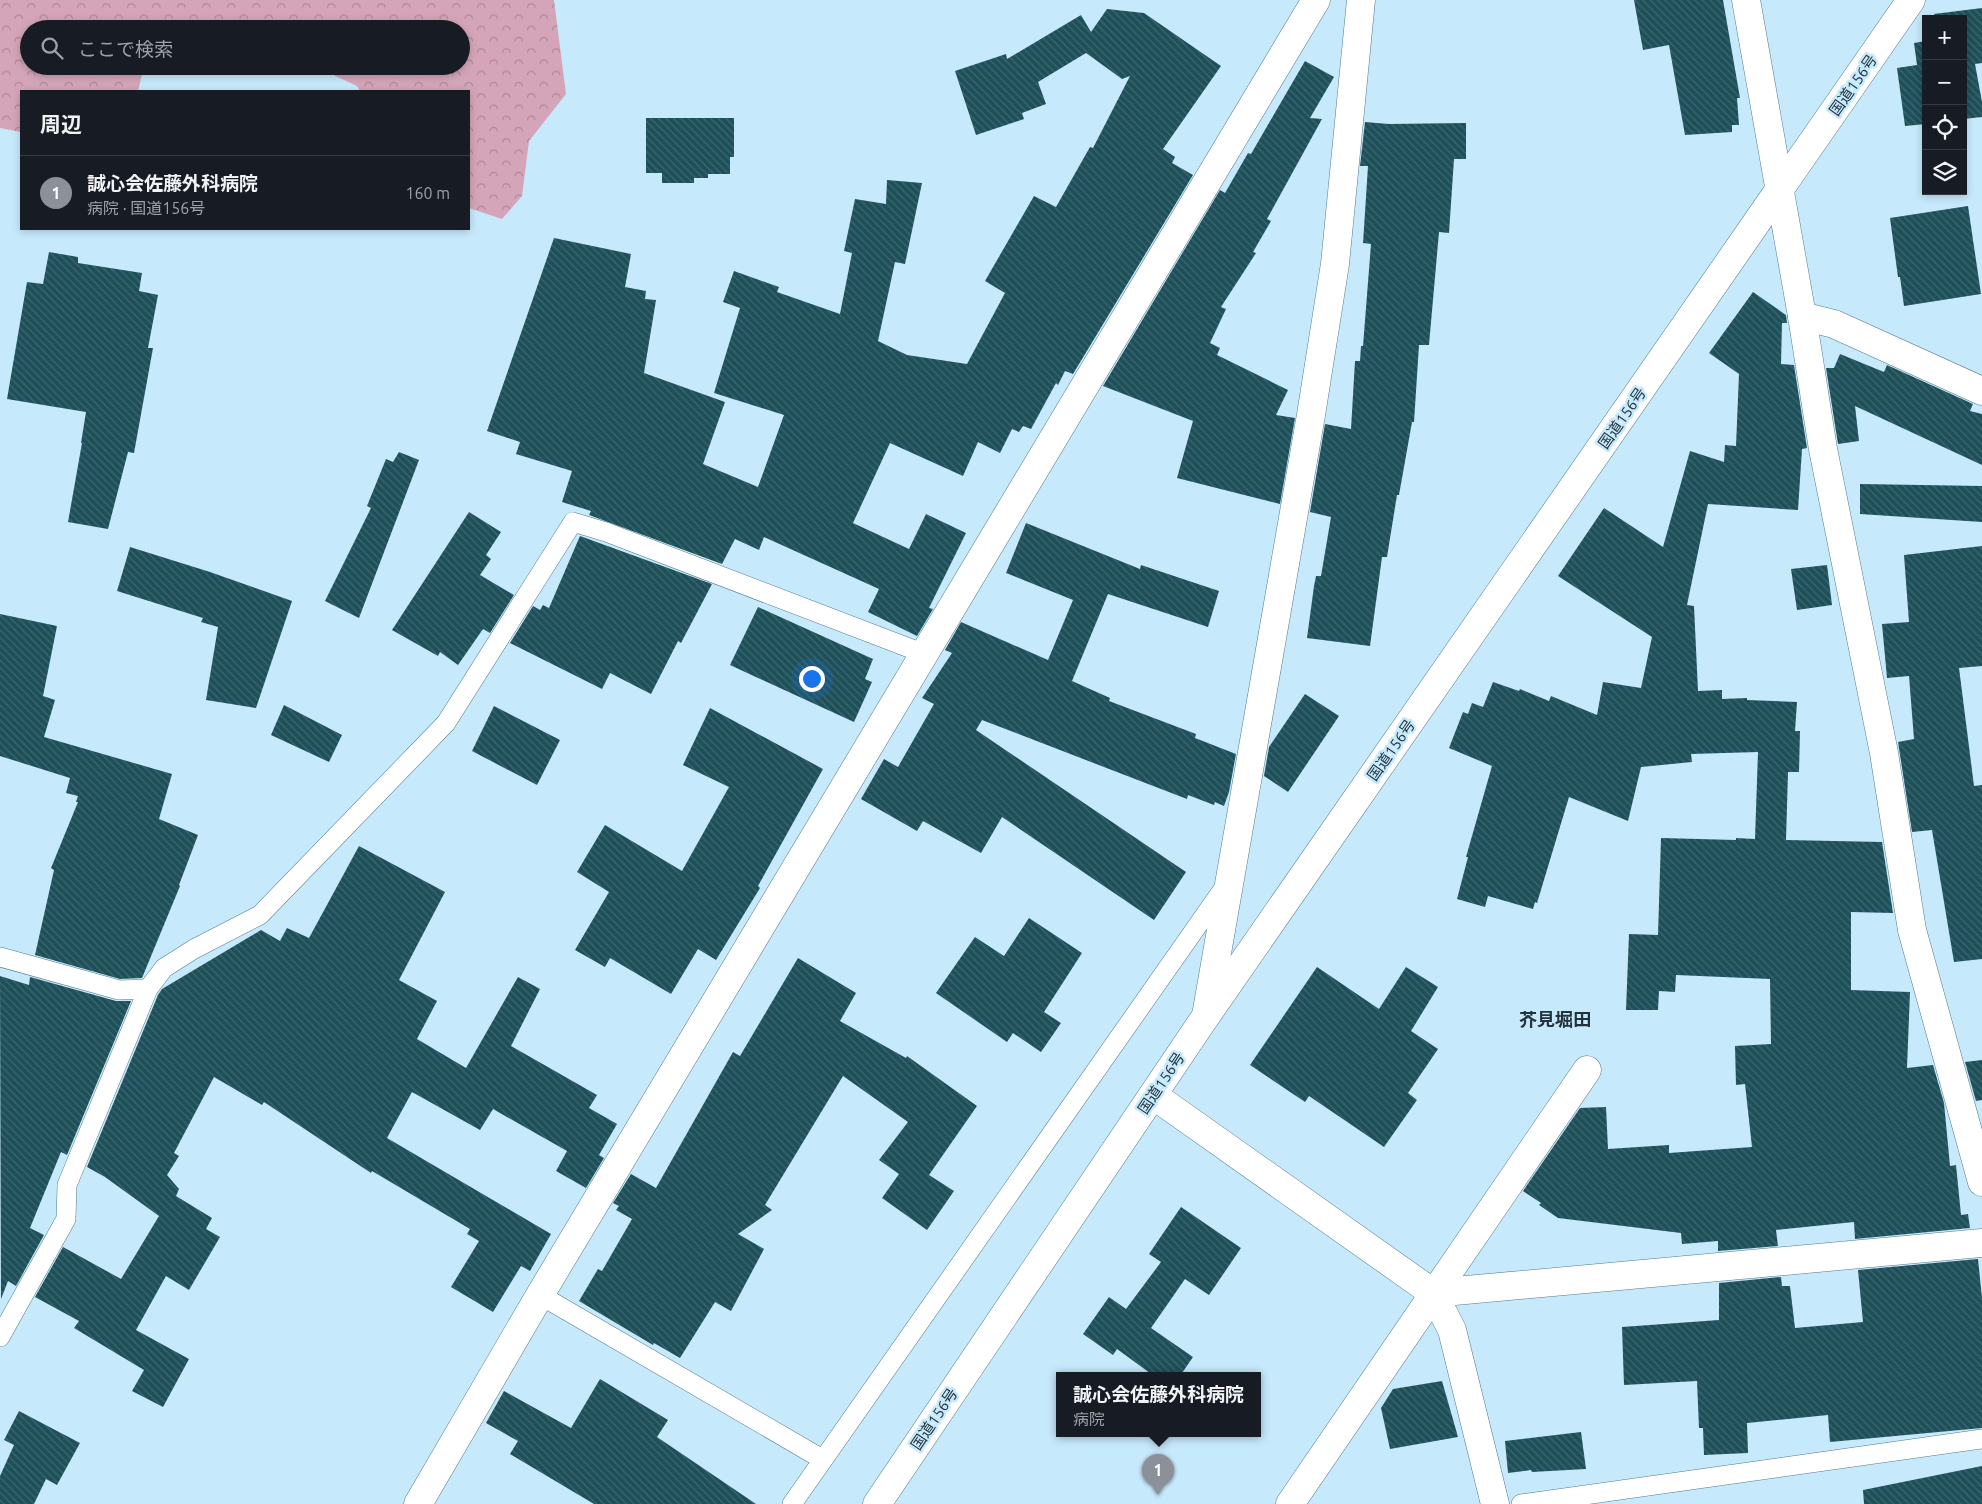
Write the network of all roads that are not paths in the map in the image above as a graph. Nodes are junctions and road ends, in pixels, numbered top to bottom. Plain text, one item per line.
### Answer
1 (1316, 0) edge
2 (1361, 0) edge
3 (1746, 0) edge
4 (1911, 0) edge
5 (1779, 192) junction
6 (1802, 316) junction
7 (1982, 391) edge
8 (925, 654) junction
9 (1230, 878) junction
10 (0, 957) edge
11 (148, 988) junction
12 (1206, 1016) junction
13 (1587, 1070) dead end
14 (1153, 1095) junction
15 (1982, 1182) edge
16 (1982, 1243) edge
17 (1433, 1293) junction
18 (540, 1295) junction
19 (0, 1337) edge
20 (1982, 1440) edge
21 (822, 1459) junction
22 (418, 1504) edge
23 (792, 1504) edge
24 (877, 1504) edge
25 (1290, 1504) edge
26 (1495, 1504) edge
27 (1521, 1504) edge

1 - 8 main road
2 - 9 main road
3 - 5 main road
4 - 5 main road, 国道156号
5 - 6 main road
5 - 12 main road, 国道156号
6 - 7 main road
6 - 15 main road
8 - 11 lane
8 - 18 main road
9 - 12 main road
9 - 21 lane
10 - 11 lane
11 - 19 lane
12 - 14 main road, 国道156号
13 - 17 main road
14 - 17 main road
14 - 24 main road, 国道156号
16 - 17 main road
17 - 25 main road
17 - 26 main road
18 - 21 lane
18 - 22 main road
20 - 27 lane
21 - 23 lane

